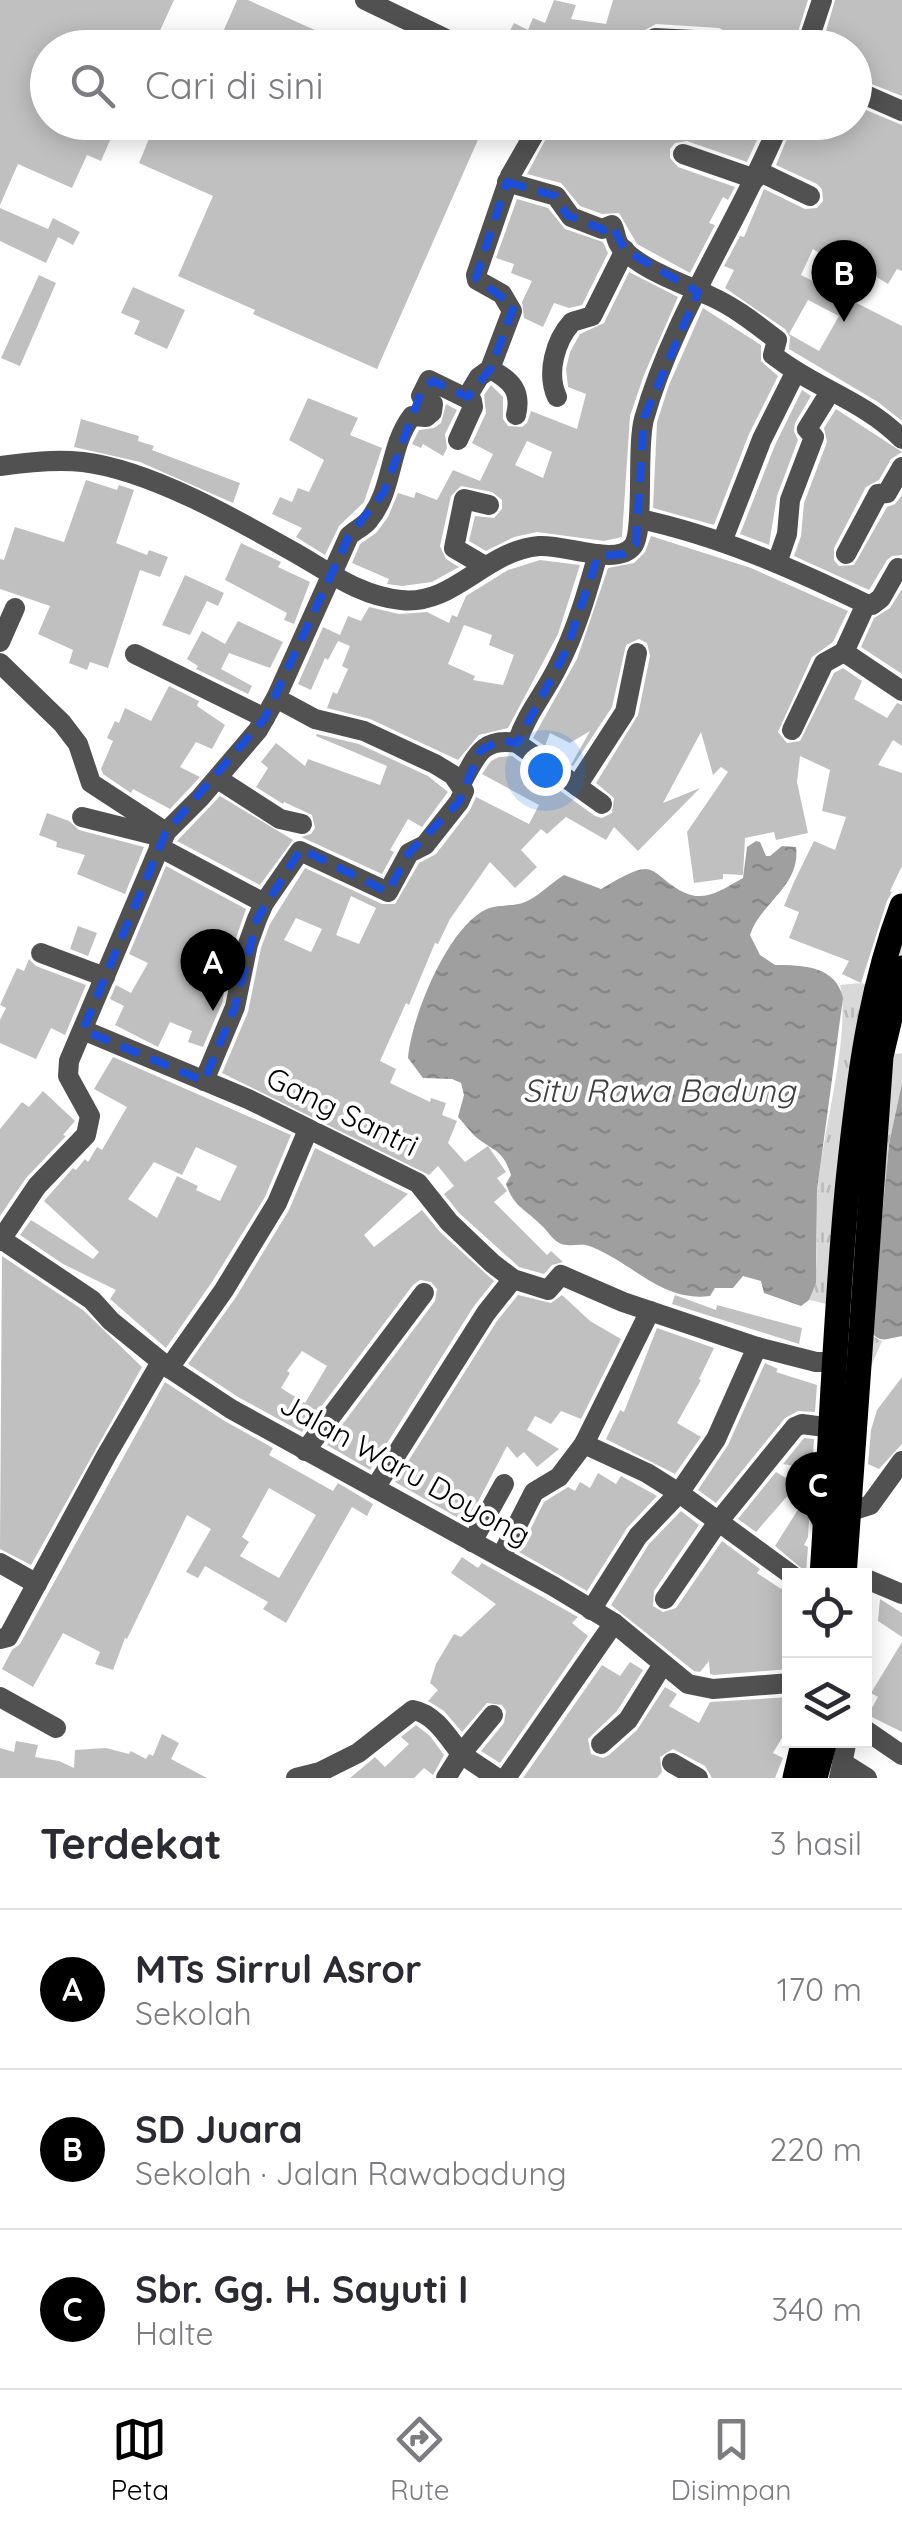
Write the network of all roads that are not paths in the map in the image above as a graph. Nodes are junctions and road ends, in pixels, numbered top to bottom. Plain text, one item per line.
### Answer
1 (365, 0) edge
2 (822, 0) edge
3 (402, 8) edge
4 (437, 30) edge
5 (812, 30) edge
6 (872, 98) edge
7 (902, 112) edge
8 (531, 140) edge
9 (772, 140) edge
10 (683, 154) dead end
11 (756, 175) junction
12 (507, 182) junction
13 (810, 196) dead end
14 (625, 250) junction
15 (698, 292) junction
16 (490, 369) junction
17 (795, 373) junction
18 (830, 392) junction
19 (468, 397) junction
20 (558, 397) dead end
21 (516, 416) dead end
22 (902, 439) edge
23 (458, 440) dead end
24 (0, 466) edge
25 (902, 467) edge
26 (489, 505) dead end
27 (640, 519) junction
28 (722, 542) junction
29 (598, 554) junction
30 (846, 554) dead end
31 (777, 563) junction
32 (484, 565) junction
33 (898, 568) dead end
34 (333, 577) junction
35 (866, 604) junction
36 (15, 608) dead end
37 (0, 642) edge
38 (637, 652) dead end
39 (844, 652) junction
40 (135, 654) dead end
41 (0, 663) edge
42 (902, 691) edge
43 (276, 698) junction
44 (265, 718) junction
45 (792, 730) dead end
46 (517, 743) junction
47 (218, 779) junction
48 (460, 784) junction
49 (577, 786) junction
50 (602, 804) dead end
51 (82, 818) dead end
52 (302, 824) dead end
53 (163, 839) junction
54 (264, 902) junction
55 (902, 906) edge
56 (41, 953) dead end
57 (902, 968) edge
58 (105, 978) junction
59 (82, 1030) junction
60 (204, 1080) junction
61 (308, 1130) junction
62 (0, 1240) edge
63 (512, 1280) junction
64 (424, 1293) dead end
65 (650, 1312) junction
66 (756, 1347) junction
67 (834, 1362) junction
68 (165, 1365) junction
69 (832, 1428) junction
70 (584, 1444) junction
71 (305, 1451) junction
72 (901, 1462) edge
73 (504, 1484) dead end
74 (375, 1488) junction
75 (679, 1493) junction
76 (848, 1512) junction
77 (718, 1522) junction
78 (472, 1542) junction
79 (500, 1557) junction
80 (0, 1563) edge
81 (782, 1568) edge
82 (846, 1568) edge
83 (847, 1568) edge
84 (37, 1584) junction
85 (872, 1584) edge
86 (902, 1594) edge
87 (665, 1600) dead end
88 (592, 1610) junction
89 (614, 1624) junction
90 (0, 1639) edge
91 (663, 1664) junction
92 (782, 1683) edge
93 (0, 1698) edge
94 (493, 1714) dead end
95 (56, 1728) dead end
96 (872, 1734) edge
97 (602, 1744) dead end
98 (800, 1748) edge
99 (801, 1748) edge
100 (823, 1748) edge
101 (461, 1754) junction
102 (902, 1755) edge
103 (672, 1763) dead end
104 (841, 1771) edge
105 (296, 1778) edge
106 (446, 1778) edge
107 (497, 1778) edge
108 (506, 1778) edge
109 (698, 1778) edge
110 (787, 1778) edge
111 (795, 1778) edge
112 (814, 1778) edge
113 (867, 1778) edge

1 - 3 street
2 - 5 street
3 - 4 street
6 - 7 street
8 - 12 street
9 - 11 street
10 - 11 street
11 - 13 street
11 - 15 street
12 - 14 street
12 - 16 street
14 - 15 street
14 - 20 street
15 - 17 street
15 - 27 street
16 - 19 street
16 - 21 street
17 - 18 street
17 - 28 street
18 - 22 street
18 - 31 street
19 - 23 street
19 - 34 street, Jalan Waru Doyong
24 - 34 street
25 - 30 street
26 - 32 street
27 - 28 street
27 - 29 street
28 - 31 street
29 - 32 street
29 - 46 street
31 - 35 street
32 - 34 street
33 - 35 street
34 - 43 street, Jalan Waru Doyong
35 - 39 street
36 - 37 street
38 - 49 street
39 - 42 street
39 - 45 street
40 - 44 street
41 - 53 street
43 - 44 street, Jalan Waru Doyong
43 - 48 street
44 - 47 street, Jalan Waru Doyong
46 - 48 street
46 - 49 street
47 - 52 street
47 - 53 street, Jalan Waru Doyong
48 - 54 street
49 - 50 street
51 - 53 street
53 - 54 street
53 - 58 street, Jalan Waru Doyong
54 - 60 street
55 - 67 main road
56 - 58 street
57 - 76 main road
58 - 59 street, Jalan Waru Doyong
59 - 60 street, Gang Santri
59 - 62 street, Jalan Waru Doyong
60 - 61 street, Gang Santri
61 - 63 street, Gang Santri
61 - 68 street
62 - 68 street, Jalan Waru Doyong
63 - 65 street
63 - 74 street
64 - 71 street
65 - 66 street
65 - 70 street
66 - 67 street
66 - 75 street
67 - 69 main road
68 - 71 street, Jalan Waru Doyong
68 - 84 street
69 - 77 street
69 - 82 main road
70 - 75 street
70 - 79 street
71 - 74 street, Jalan Waru Doyong
72 - 76 street
73 - 78 street
74 - 78 street, Jalan Waru Doyong
75 - 77 street
75 - 88 street
76 - 83 main road
77 - 81 street
77 - 87 street
78 - 79 street, Jalan Waru Doyong
79 - 88 street, Jalan Waru Doyong
80 - 84 street
84 - 90 street
85 - 86 street
88 - 89 street, Jalan Waru Doyong
89 - 91 street, Jalan Waru Doyong
89 - 108 street
91 - 92 street, Jalan Waru Doyong
91 - 97 street
93 - 95 street
94 - 101 street
96 - 102 street
98 - 110 street
99 - 111 main road
100 - 112 main road
101 - 105 street
101 - 106 street
101 - 107 street
103 - 109 street
104 - 113 street

